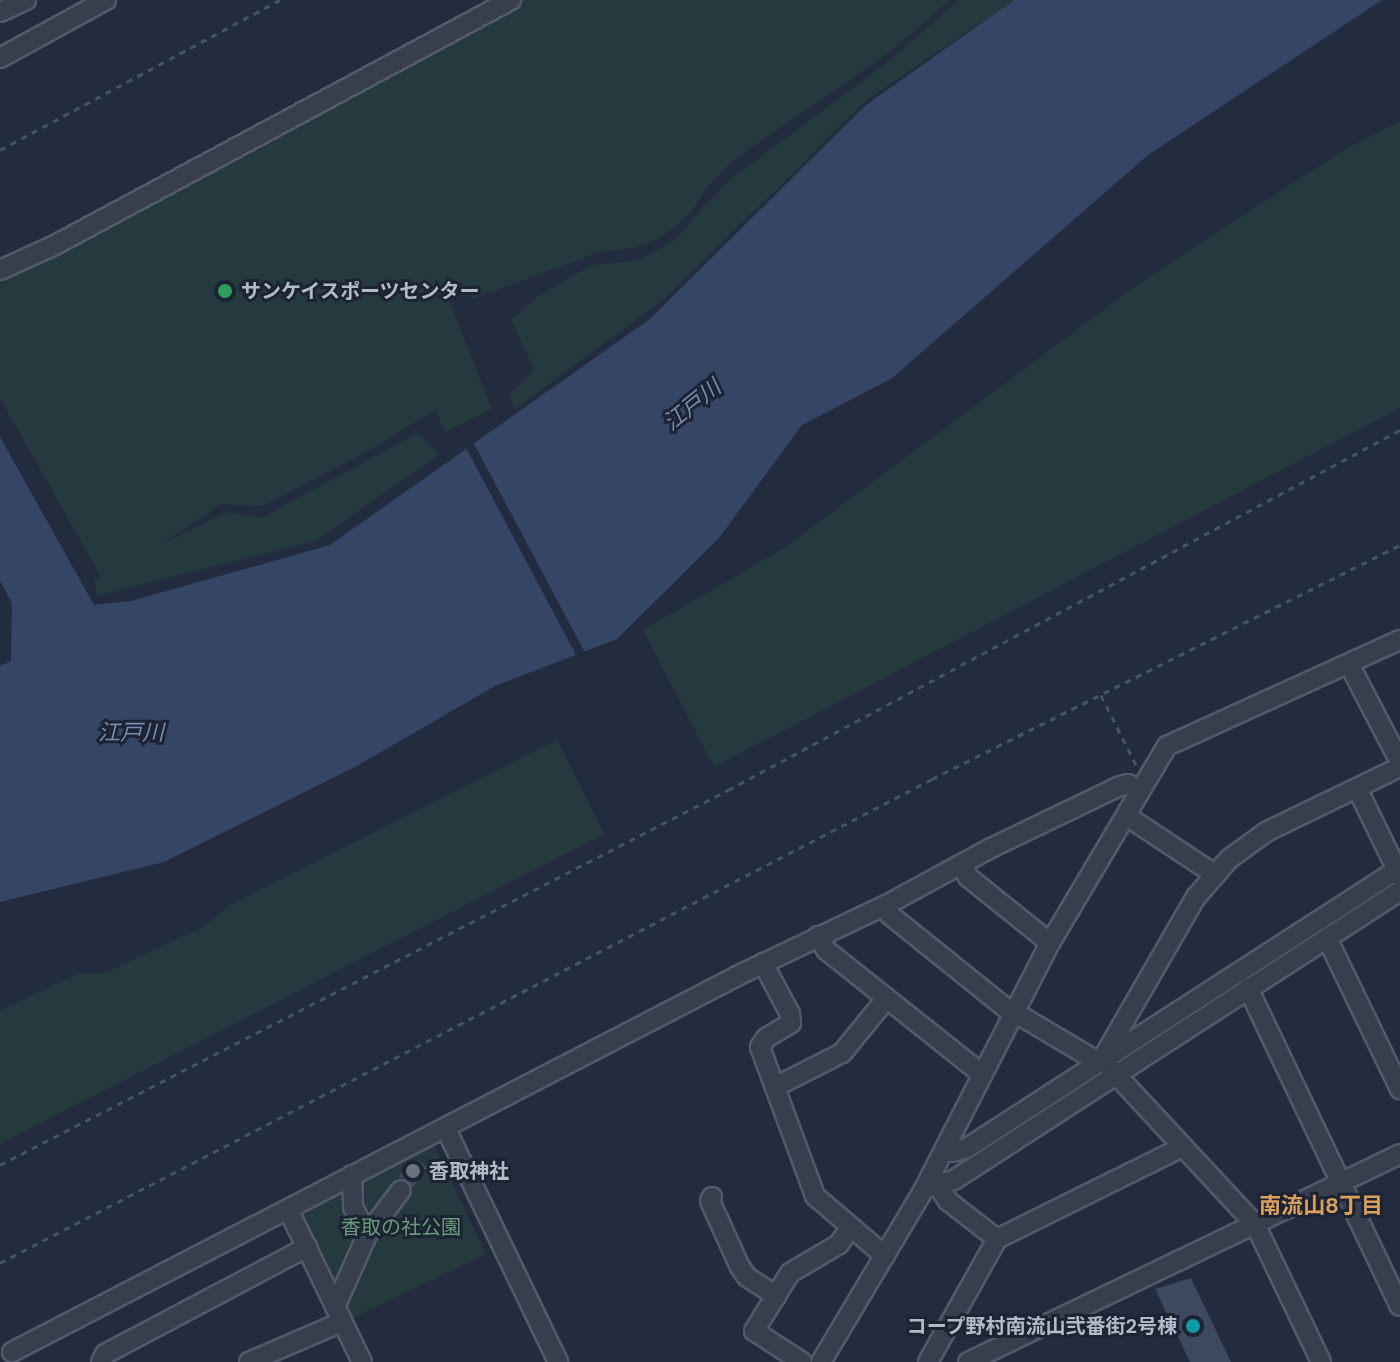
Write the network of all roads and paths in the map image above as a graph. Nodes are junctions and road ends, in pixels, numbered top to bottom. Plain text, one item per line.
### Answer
1 (26, 0) edge
2 (106, 0) edge
3 (280, 0) edge
4 (511, 0) edge
5 (0, 12) edge
6 (0, 58) edge
7 (0, 150) edge
8 (0, 270) edge
9 (1400, 430) edge
10 (1400, 545) edge
11 (1400, 640) edge
12 (1349, 664) junction
13 (1101, 695) junction
14 (1400, 764) edge
15 (1144, 785) junction
16 (1357, 788) junction
17 (1128, 817) junction
18 (963, 864) junction
19 (1399, 871) edge
20 (1214, 874) junction
21 (1400, 891) edge
22 (886, 905) junction
23 (818, 936) junction
24 (1327, 938) junction
25 (1050, 943) junction
26 (763, 963) junction
27 (1248, 988) junction
28 (886, 999) junction
29 (1014, 1013) junction
30 (1106, 1066) junction
31 (982, 1074) junction
32 (775, 1087) junction
33 (1400, 1089) edge
34 (446, 1129) junction
35 (1182, 1147) junction
36 (946, 1148) junction
37 (1400, 1154) edge
38 (0, 1165) edge
39 (352, 1175) junction
40 (1341, 1182) junction
41 (932, 1188) junction
42 (401, 1190) dead end
43 (712, 1197) dead end
44 (288, 1209) junction
45 (1255, 1224) junction
46 (851, 1227) junction
47 (367, 1235) junction
48 (997, 1239) junction
49 (307, 1247) junction
50 (885, 1256) junction
51 (0, 1263) edge
52 (776, 1296) junction
53 (1400, 1306) edge
54 (339, 1314) junction
55 (1002, 1355) edge
56 (10, 1358) edge
57 (101, 1362) edge
58 (249, 1362) edge
59 (362, 1362) edge
60 (558, 1362) edge
61 (802, 1362) edge
62 (821, 1362) edge
63 (928, 1362) edge
64 (968, 1362) edge
65 (1321, 1362) edge

1 - 5 street
2 - 6 street
3 - 7 path
4 - 8 street
9 - 38 path
10 - 13 path
11 - 12 street
12 - 14 street
12 - 15 street
13 - 15 path
13 - 51 path
14 - 16 street
15 - 17 street
15 - 18 street
16 - 19 street
16 - 20 street
17 - 20 street
17 - 25 street
18 - 22 street
18 - 25 street
19 - 30 street
20 - 30 street
21 - 24 street
22 - 23 street
22 - 29 street
23 - 26 street
23 - 28 street
24 - 27 street
24 - 33 street
25 - 29 street
26 - 32 street
26 - 34 street
27 - 30 street
27 - 40 street
28 - 31 street
28 - 32 street
29 - 30 street
29 - 31 street
30 - 35 street
30 - 36 street
30 - 41 street
31 - 36 street
32 - 46 street
34 - 39 street
34 - 60 street
35 - 45 street
35 - 48 street
36 - 41 street
37 - 40 street
39 - 44 street
39 - 47 street
40 - 45 street
40 - 53 street
41 - 48 street
41 - 50 street
42 - 47 street
43 - 52 street
44 - 49 street
44 - 56 street
45 - 55 street
45 - 65 street
46 - 50 street
46 - 52 street
47 - 54 street
48 - 63 street
49 - 54 street
49 - 57 street
50 - 62 street
52 - 61 street
54 - 58 street
54 - 59 street
55 - 64 street

